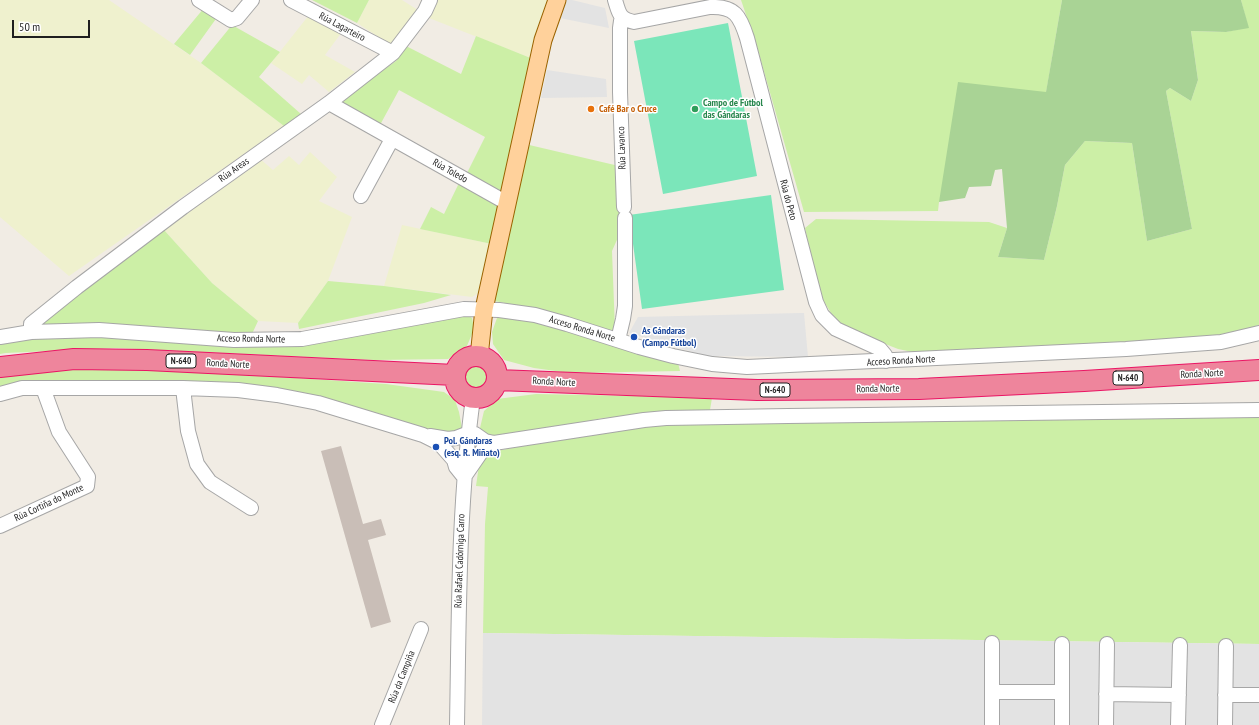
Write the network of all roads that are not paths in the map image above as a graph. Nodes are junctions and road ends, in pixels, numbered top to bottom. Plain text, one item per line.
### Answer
1 (199, 0) edge
2 (252, 0) edge
3 (291, 0) edge
4 (430, 0) edge
5 (557, 0) edge
6 (615, 0) edge
7 (730, 5) edge
8 (621, 16) junction
9 (392, 53) junction
10 (329, 103) junction
11 (392, 138) junction
12 (361, 196) dead end
13 (507, 203) junction
14 (484, 309) junction
15 (31, 332) junction
16 (1259, 333) edge
17 (0, 337) edge
18 (618, 340) junction
19 (479, 357) junction
20 (886, 361) junction
21 (0, 367) edge
22 (1259, 370) edge
23 (455, 375) junction
24 (497, 380) junction
25 (43, 388) junction
26 (183, 388) junction
27 (0, 394) edge
28 (473, 398) junction
29 (1259, 410) edge
30 (469, 433) junction
31 (423, 435) junction
32 (494, 443) junction
33 (464, 477) junction
34 (251, 508) dead end
35 (0, 526) edge
36 (421, 628) dead end
37 (992, 643) dead end
38 (1062, 644) dead end
39 (1107, 644) dead end
40 (1180, 645) dead end
41 (1226, 646) dead end
42 (992, 692) junction
43 (1062, 692) junction
44 (1106, 694) junction
45 (1179, 695) junction
46 (1225, 695) junction
47 (1259, 695) edge
48 (382, 725) edge
49 (457, 725) edge
50 (992, 725) edge
51 (1062, 725) edge
52 (1106, 725) edge
53 (1178, 725) edge
54 (1225, 725) edge

1 - 2 street
3 - 9 street, Rúa Lagarteiro
4 - 9 street, Rúa Areas
5 - 13 main road
6 - 8 street
7 - 8 street, Rúa do Peto
7 - 20 street, Rúa do Peto
8 - 18 street, Rúa Lavanco
9 - 10 street, Rúa Areas
10 - 11 street, Rúa Toledo
10 - 15 street, Rúa Areas
11 - 12 street
11 - 13 street, Rúa Toledo
13 - 14 main road
14 - 15 street, Acceso Ronda Norte
14 - 18 street, Acceso Ronda Norte
14 - 19 main road
15 - 17 street, Acceso Ronda Norte
16 - 20 street, Acceso Ronda Norte
18 - 20 street, Acceso Ronda Norte
19 - 23 highway
19 - 24 highway
21 - 23 highway, Ronda Norte / N-640
22 - 24 highway, Ronda Norte / N-640
23 - 28 highway
24 - 28 highway
25 - 26 street
25 - 27 street
25 - 35 street, Rúa Cortiña do Monte
26 - 31 street
26 - 34 street
28 - 30 street, Rúa Rafael Cadórniga Carro
29 - 32 street
30 - 31 street
30 - 32 street
30 - 33 street, Rúa Rafael Cadórniga Carro
31 - 33 street
32 - 33 street
33 - 49 street, Rúa Rafael Cadórniga Carro
36 - 48 street, Rúa da Campiña
37 - 42 street
38 - 43 street
39 - 44 street
40 - 45 street
41 - 46 street
42 - 43 street
42 - 50 street
43 - 51 street
44 - 45 street
44 - 52 street
45 - 53 street
46 - 47 street
46 - 54 street

